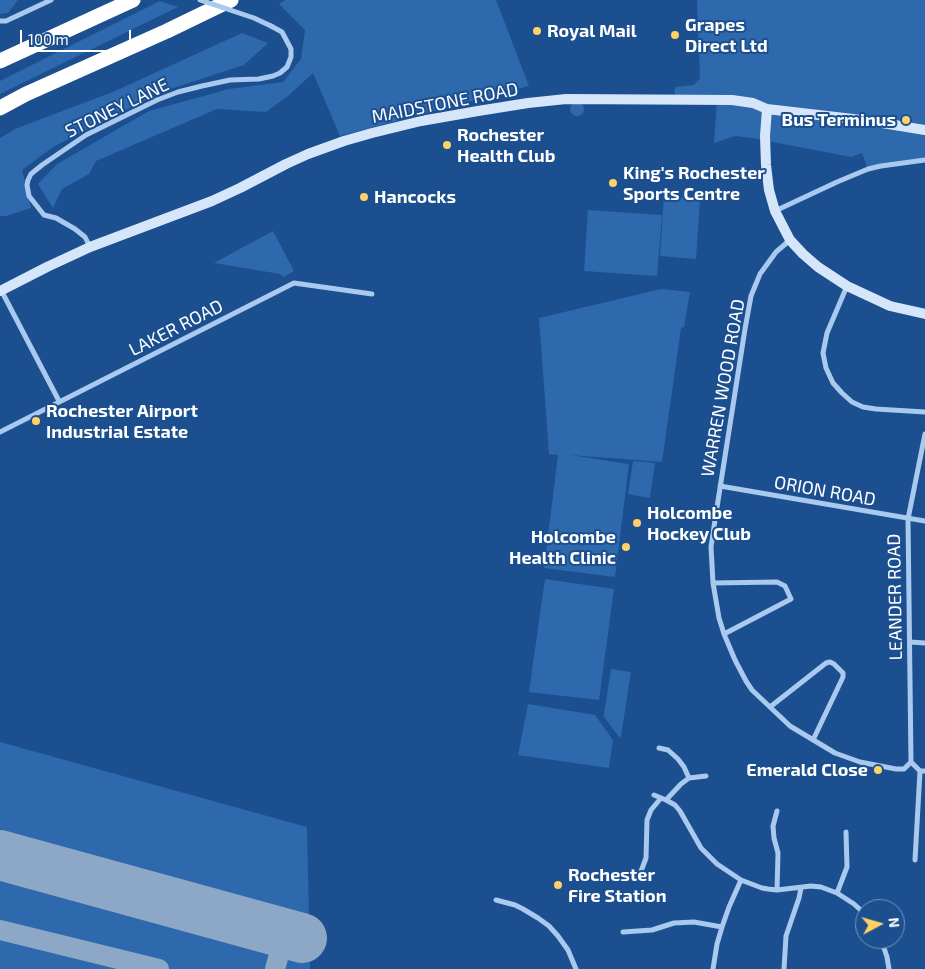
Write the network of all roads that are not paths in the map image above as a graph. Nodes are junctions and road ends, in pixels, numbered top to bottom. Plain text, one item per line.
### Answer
1 (51, 0) edge
2 (133, 0) edge
3 (200, 0) edge
4 (232, 0) edge
5 (0, 21) edge
6 (0, 61) edge
7 (0, 108) edge
8 (767, 109) junction
9 (925, 130) edge
10 (925, 160) edge
11 (775, 211) junction
12 (790, 240) junction
13 (90, 246) junction
14 (847, 286) junction
15 (0, 291) edge
16 (372, 294) dead end
17 (925, 314) edge
18 (59, 401) junction
19 (925, 412) edge
20 (0, 432) edge
21 (925, 434) edge
22 (720, 486) junction
23 (908, 519) junction
24 (925, 522) edge
25 (713, 583) junction
26 (724, 634) junction
27 (910, 642) junction
28 (925, 643) edge
29 (770, 707) junction
30 (813, 740) junction
31 (659, 748) dead end
32 (911, 762) junction
33 (922, 771) edge
34 (706, 776) dead end
35 (689, 778) junction
36 (654, 795) dead end
37 (664, 799) junction
38 (778, 811) dead end
39 (846, 832) dead end
40 (915, 860) dead end
41 (640, 874) dead end
42 (741, 880) junction
43 (801, 888) junction
44 (777, 890) junction
45 (837, 893) junction
46 (496, 900) dead end
47 (855, 905) edge
48 (722, 927) junction
49 (623, 932) dead end
50 (884, 949) edge
51 (576, 969) edge
52 (713, 969) edge
53 (784, 969) edge
54 (889, 969) edge

1 - 5 street
2 - 6 highway
3 - 13 street, STONEY LANE, bridge
4 - 7 highway
8 - 9 main road, MAIDSTONE ROAD
8 - 11 main road
8 - 13 main road, MAIDSTONE ROAD
10 - 11 street
11 - 12 main road
12 - 14 main road
12 - 22 street, WARREN WOOD ROAD
13 - 15 main road, MAIDSTONE ROAD
14 - 17 main road
14 - 19 street
15 - 18 street
16 - 18 street, LAKER ROAD
18 - 20 street, LAKER ROAD
21 - 23 street, LEANDER ROAD
22 - 23 street, ORION ROAD
22 - 25 street, WARREN WOOD ROAD
23 - 24 street, ORION ROAD
23 - 27 street, LEANDER ROAD
25 - 26 street, WARREN WOOD ROAD
25 - 26 street
26 - 29 street, WARREN WOOD ROAD
27 - 28 street
27 - 32 street, LEANDER ROAD
29 - 30 street, WARREN WOOD ROAD
29 - 30 street
30 - 32 street, WARREN WOOD ROAD
31 - 35 street
32 - 33 street
33 - 40 street
34 - 35 street
35 - 37 street
36 - 37 street
37 - 41 street
37 - 42 street
38 - 44 street
39 - 45 street
42 - 44 street
42 - 48 street
43 - 44 street
43 - 45 street
43 - 53 street
45 - 47 street
46 - 51 street
48 - 49 street
48 - 52 street
50 - 54 street

